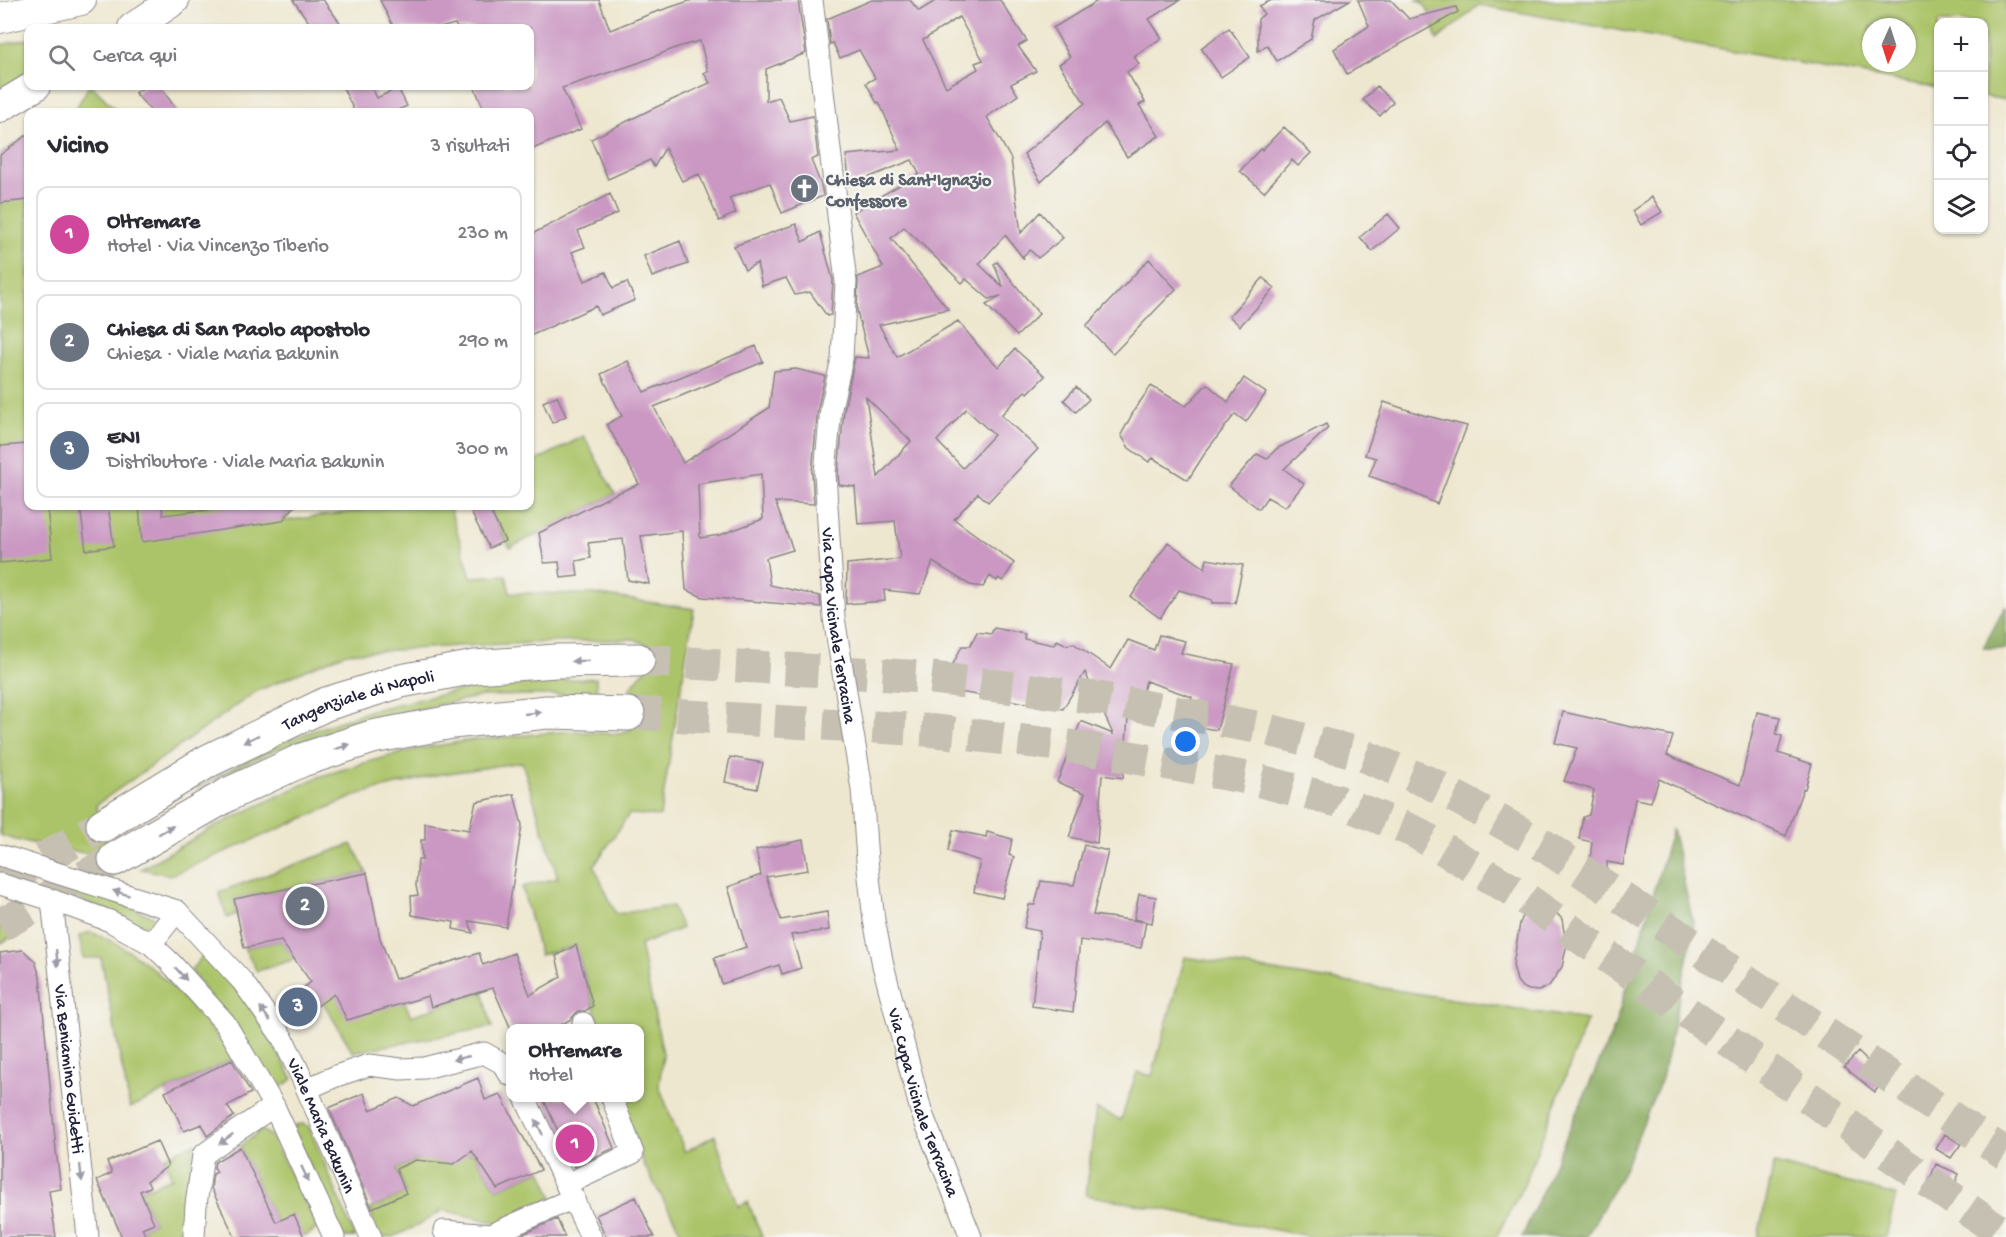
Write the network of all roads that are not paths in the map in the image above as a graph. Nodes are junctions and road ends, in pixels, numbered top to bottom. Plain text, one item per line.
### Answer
1 (81, 0) edge
2 (174, 0) edge
3 (812, 0) edge
4 (29, 12) junction
5 (0, 18) edge
6 (60, 24) edge
7 (139, 24) edge
8 (28, 90) edge
9 (0, 107) edge
10 (639, 660) tunnel mouth
11 (627, 714) tunnel mouth
12 (103, 825) tunnel mouth
13 (0, 855) edge
14 (115, 859) tunnel mouth
15 (52, 872) junction
16 (9, 887) edge
17 (51, 900) junction
18 (177, 911) junction
19 (152, 944) junction
20 (506, 1069) edge
21 (307, 1089) junction
22 (527, 1102) edge
23 (614, 1102) edge
24 (274, 1106) junction
25 (325, 1134) junction
26 (294, 1150) junction
27 (570, 1191) junction
28 (444, 1231) dead end
29 (88, 1237) edge
30 (194, 1237) edge
31 (334, 1237) edge
32 (371, 1237) edge
33 (591, 1237) edge
34 (971, 1237) edge

1 - 4 main road
2 - 7 main road
3 - 34 street, Via Cupa Vicinale Terracina
4 - 5 main road
4 - 6 main road
8 - 9 main road
10 -> 12 highway, Tangenziale di Napoli
14 -> 11 highway
13 - 15 street, Viale Maria Bakunin
15 - 16 street
18 -> 15 street, Viale Maria Bakunin
16 - 17 street, Viale Maria Bakunin
17 - 19 street, Viale Maria Bakunin
17 -> 29 street, Via Beniamino Guidetti
18 - 19 street
21 -> 18 street, Viale Maria Bakunin
19 -> 24 street, Viale Maria Bakunin
20 -> 21 street
21 - 25 street, Viale Maria Bakunin
27 -> 22 street
23 - 27 street
24 - 26 street, Viale Maria Bakunin
24 -> 30 street
25 - 26 street
25 - 32 street, Viale Maria Bakunin
26 -> 31 street, Viale Maria Bakunin
27 - 28 street
27 - 33 street

